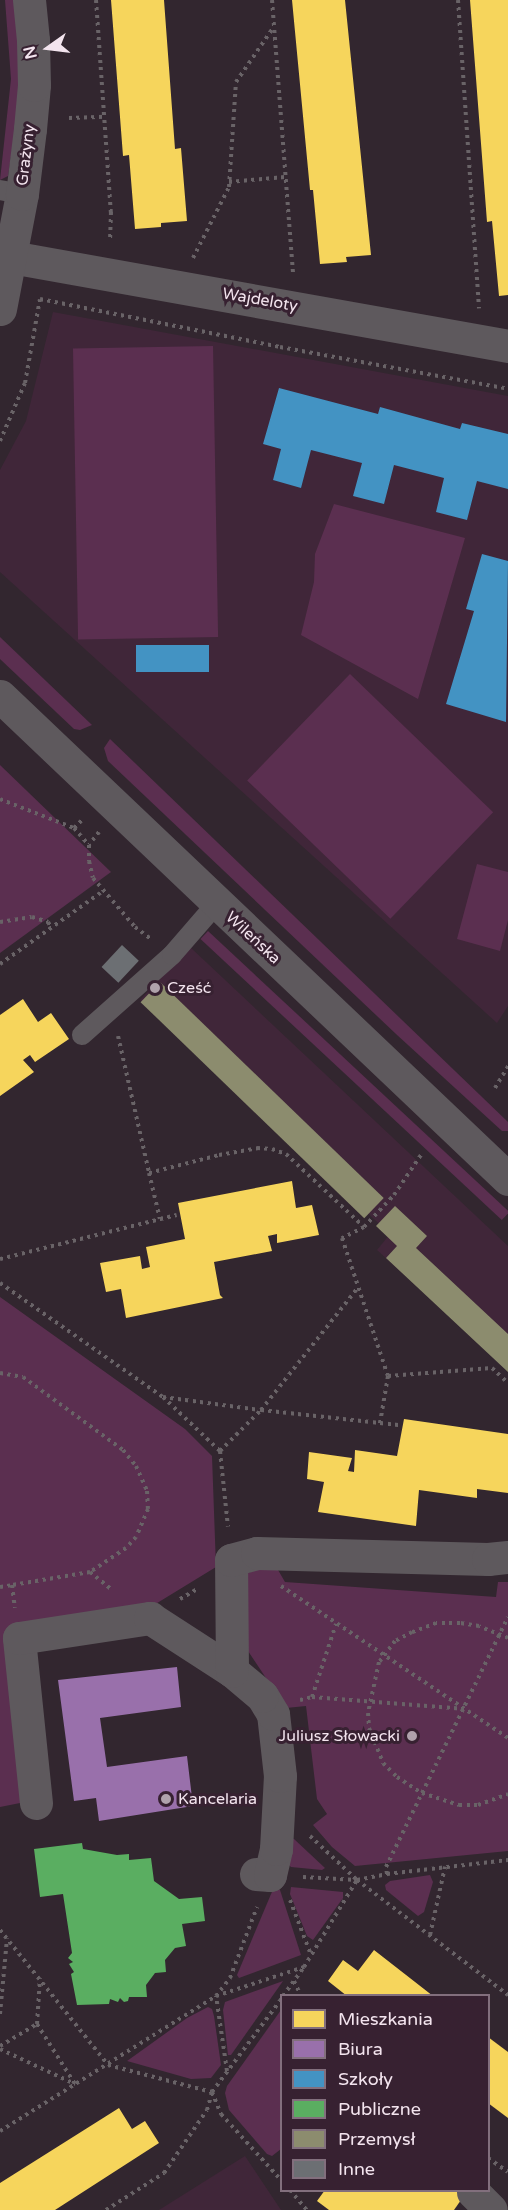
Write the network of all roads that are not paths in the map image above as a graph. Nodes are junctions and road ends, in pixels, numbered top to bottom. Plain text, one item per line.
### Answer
1 (29, 0) edge
2 (11, 192) edge
3 (11, 256) junction
4 (0, 309) edge
5 (508, 346) edge
6 (0, 696) edge
7 (217, 903) junction
8 (82, 1035) dead end
9 (508, 1179) edge
10 (508, 1557) edge
11 (232, 1671) junction
12 (36, 1803) dead end
13 (269, 1875) road end

1 - 2 street, Grażyny
2 - 3 street, Grażyny
3 - 4 street, Grażyny
3 - 5 street, Wajdeloty
6 - 7 street, Wileńska
7 - 8 lane
7 - 9 street, Wileńska
10 - 11 street
11 - 12 street
11 - 13 street

